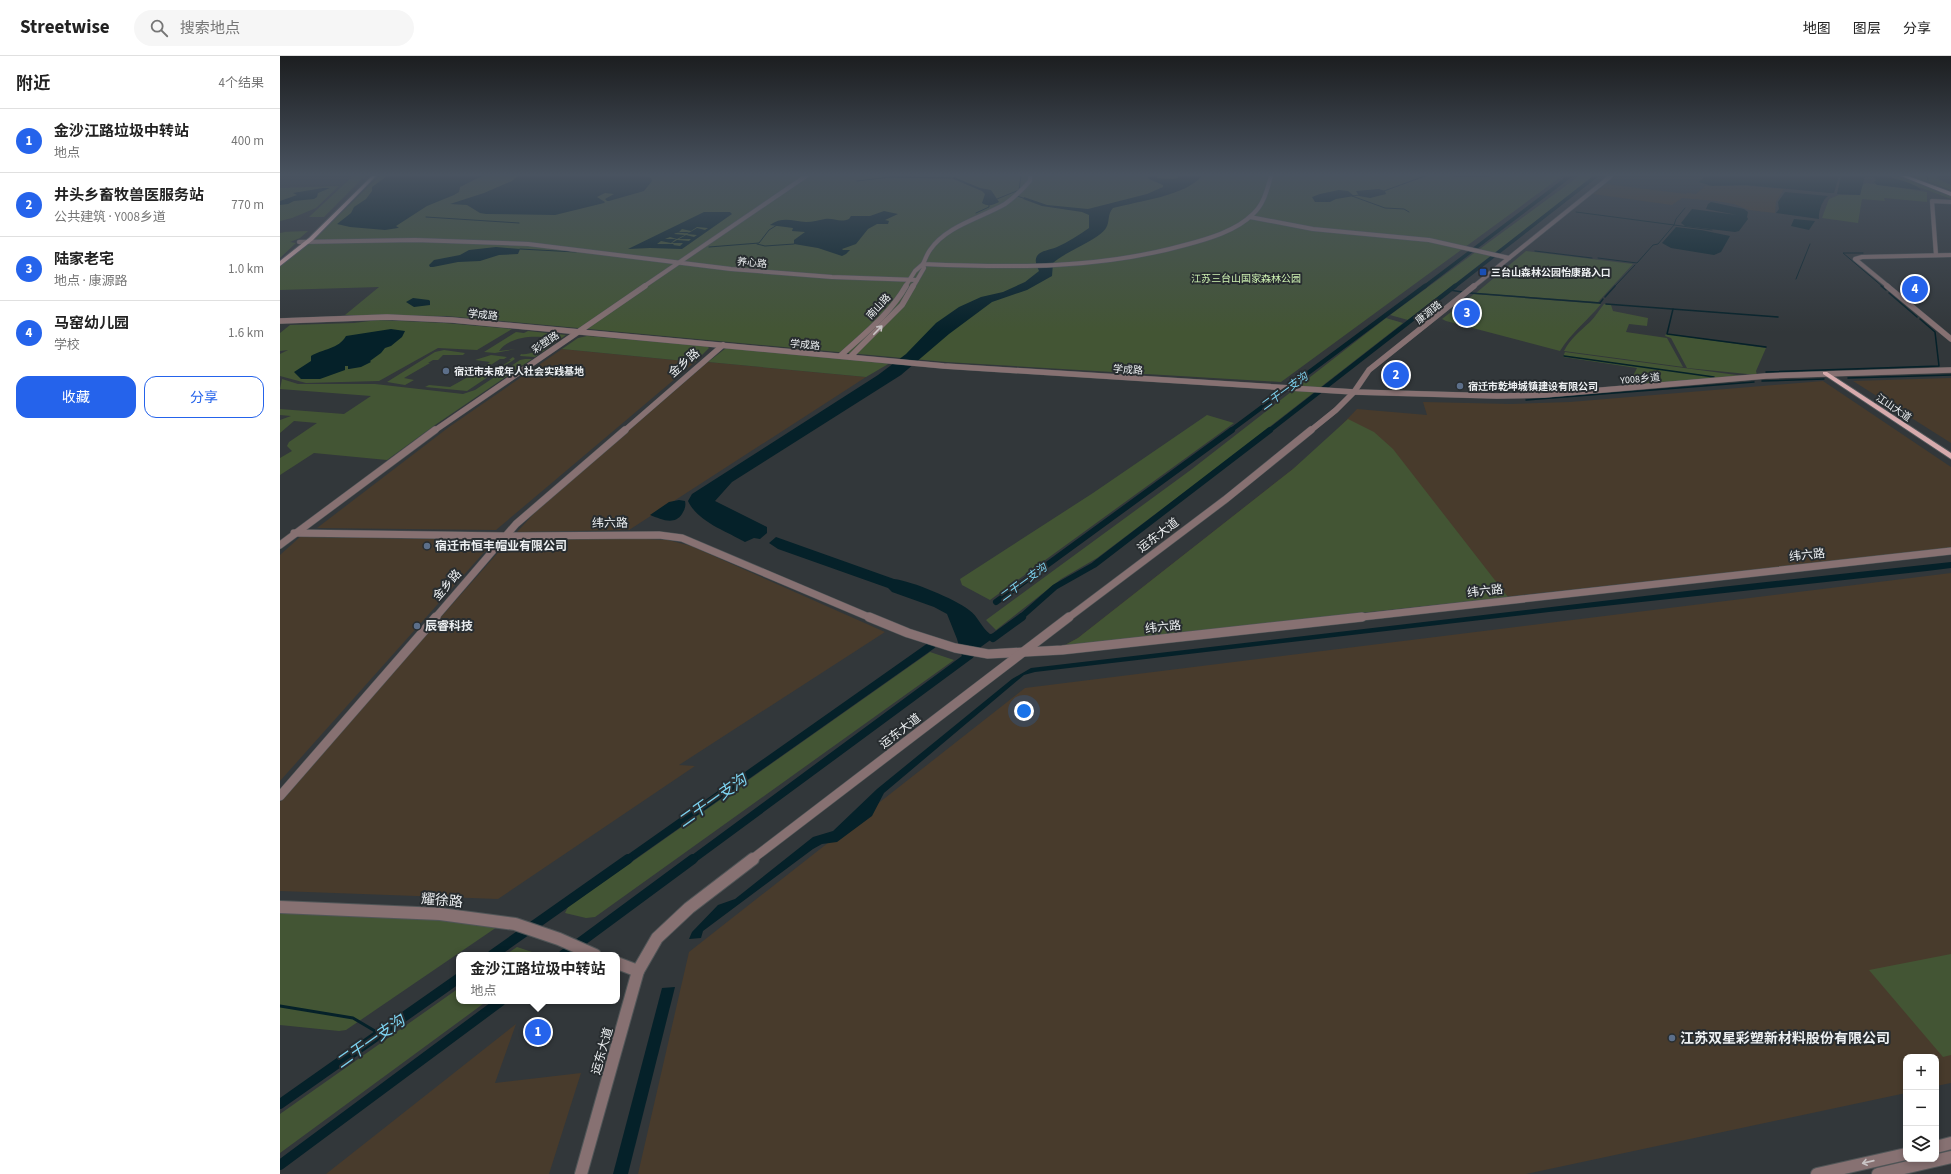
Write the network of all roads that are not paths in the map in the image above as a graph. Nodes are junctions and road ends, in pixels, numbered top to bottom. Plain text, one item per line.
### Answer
1 (314, 228) edge
2 (321, 228) edge
3 (729, 228) edge
4 (958, 228) edge
5 (1229, 228) edge
6 (1302, 228) edge
7 (1546, 228) edge
8 (1934, 228) edge
9 (299, 242) junction
10 (307, 242) junction
11 (1936, 255) junction
12 (1951, 255) edge
13 (280, 259) edge
14 (1508, 259) junction
15 (678, 263) junction
16 (280, 264) edge
17 (923, 264) junction
18 (909, 280) junction
19 (917, 280) junction
20 (280, 321) edge
21 (577, 332) junction
22 (1951, 339) edge
23 (723, 345) junction
24 (840, 356) junction
25 (850, 357) junction
26 (1951, 370) edge
27 (1829, 373) junction
28 (1330, 390) joint
29 (1354, 392) junction
30 (1951, 450) edge
31 (1951, 457) edge
32 (294, 533) junction
33 (506, 536) junction
34 (280, 545) edge
35 (1951, 551) edge
36 (1022, 652) junction
37 (280, 796) edge
38 (280, 907) edge
39 (588, 952) edge
40 (620, 964) edge
41 (638, 971) junction
42 (1951, 1144) edge
43 (1939, 1146) edge
44 (1903, 1155) edge
45 (1951, 1157) edge
46 (581, 1174) edge
47 (1817, 1174) edge
48 (1878, 1174) edge

1 - 9 main road
2 - 10 main road
3 - 15 street, 彩塑路
4 - 17 street, 南山路
5 - 17 street
6 - 14 street
7 - 14 street, 康源路
8 - 11 street
9 - 10 street, 养心路
9 - 13 main road
10 - 15 street, 养心路
10 - 16 main road
11 - 12 street
11 - 22 street
14 - 29 street, 康源路
15 - 18 street, 养心路
15 - 21 street, 彩塑路
17 - 18 street, 南山路
17 - 19 street, 南山路
18 - 19 street, 养心路
18 - 24 street, 南山路
25 -> 19 street, 南山路
20 - 21 street, 学成路
21 - 23 street, 学成路
21 - 32 street, 彩塑路
23 - 24 street, 学成路
23 - 33 street, 金乡路
24 - 25 street, 学成路
25 - 28 street, 学成路
26 - 27 street, Y008乡道
27 - 29 street, Y008乡道
27 - 30 main road, 江山大道
27 - 31 main road, 江山大道
28 - 29 street, Y008乡道
29 - 36 street, 运东大道
32 - 33 street, 纬六路
32 - 34 street, 彩塑路
33 - 36 street, 纬六路
33 - 37 street, 金乡路
35 - 36 street, 纬六路
36 - 41 street, 运东大道
38 - 39 street, 耀徐路
40 - 41 street
41 - 46 street, 运东大道
42 - 43 street
44 -> 47 street
45 - 48 street

